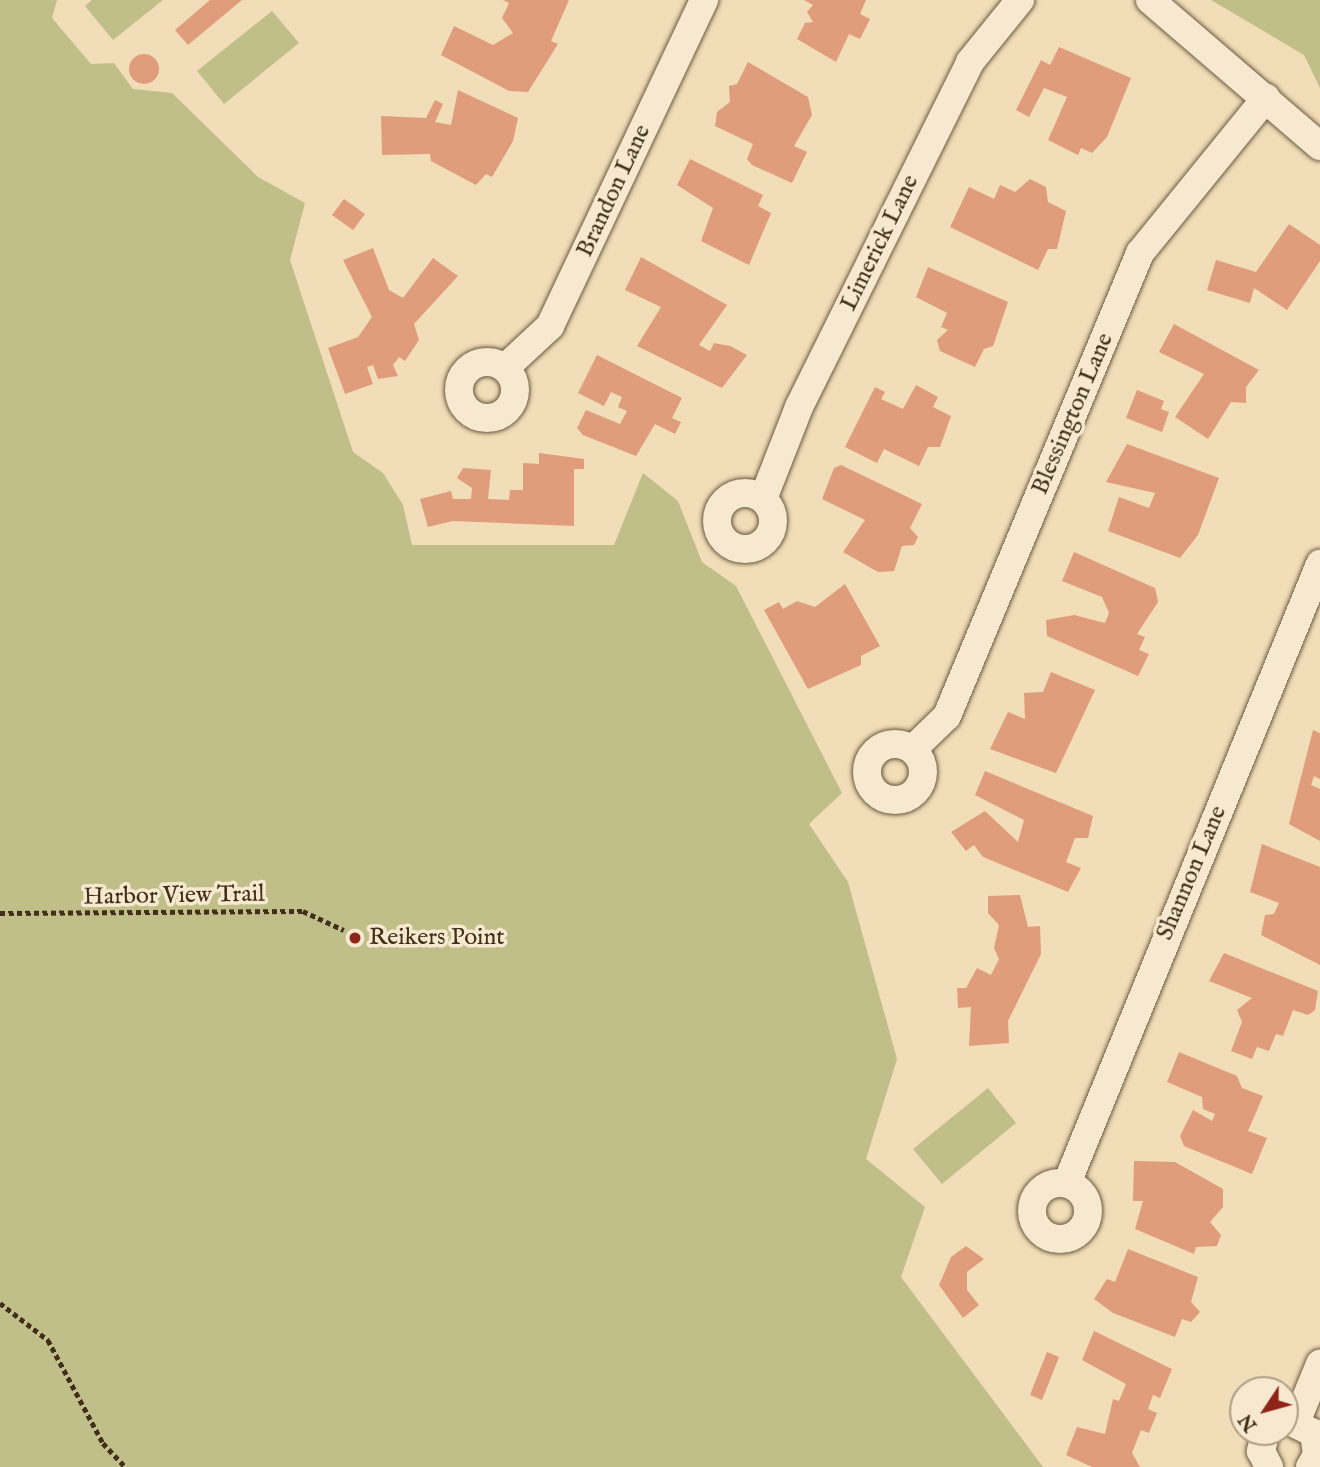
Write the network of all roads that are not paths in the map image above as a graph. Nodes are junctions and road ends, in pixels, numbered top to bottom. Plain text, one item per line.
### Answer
1 (704, 0) edge
2 (1020, 0) edge
3 (1150, 0) edge
4 (1266, 98) junction
5 (1320, 146) edge
6 (505, 368) dead end
7 (763, 499) dead end
8 (1320, 564) edge
9 (913, 749) dead end
10 (1067, 1183) dead end
11 (1320, 1364) edge
12 (1299, 1405) edge
13 (1299, 1427) edge
14 (1262, 1446) edge
15 (1269, 1467) edge
16 (1310, 1467) edge

1 - 6 street, Brandon Lane
2 - 7 street, Limerick Lane
3 - 4 street
4 - 5 street
4 - 9 street, Blessington Lane
8 - 10 street, Shannon Lane
11 - 12 street
13 - 16 street
14 - 15 street

